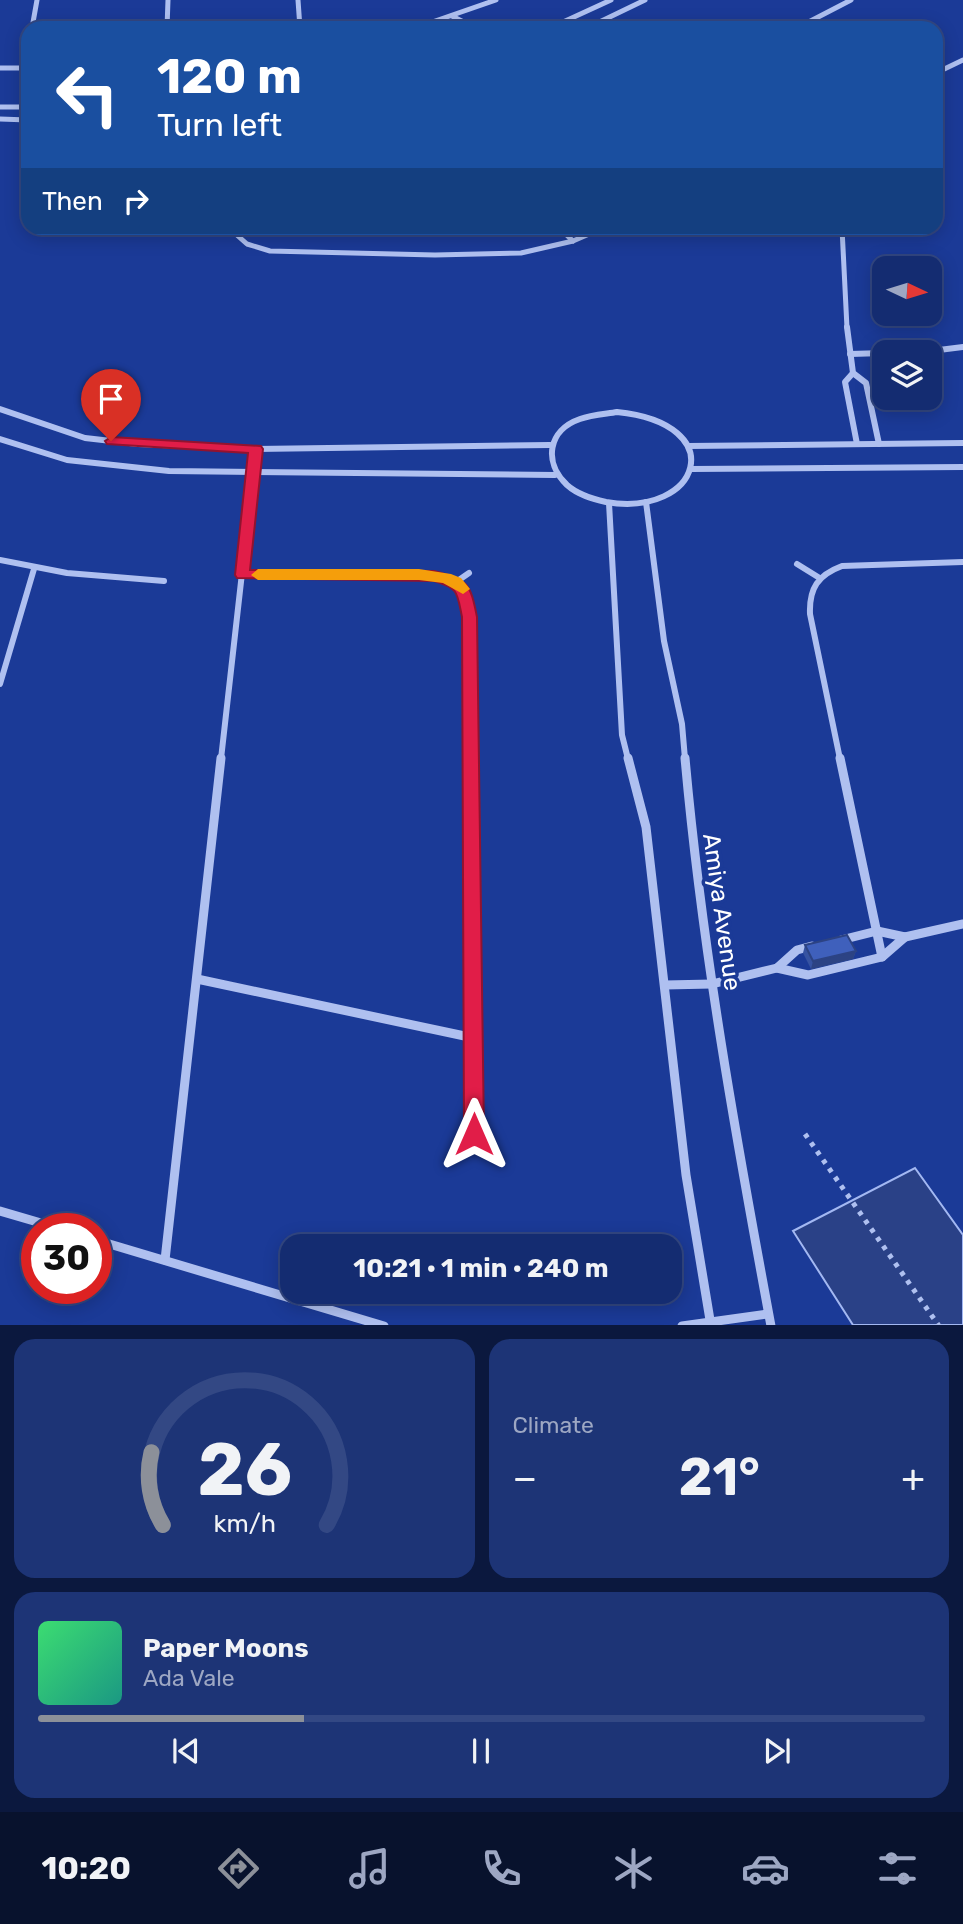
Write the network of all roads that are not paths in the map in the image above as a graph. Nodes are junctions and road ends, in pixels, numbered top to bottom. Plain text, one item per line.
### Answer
1 (37, 0) edge
2 (168, 0) edge
3 (298, 0) edge
4 (496, 0) edge
5 (611, 0) edge
6 (645, 0) edge
7 (838, 0) edge
8 (848, 1) edge
9 (452, 16) junction
10 (33, 21) edge
11 (167, 21) edge
12 (300, 21) edge
13 (437, 21) edge
14 (462, 21) edge
15 (565, 21) edge
16 (602, 21) edge
17 (810, 21) edge
18 (963, 60) edge
19 (956, 64) junction
20 (963, 65) edge
21 (0, 68) edge
22 (21, 68) edge
23 (943, 70) edge
24 (0, 107) edge
25 (21, 107) edge
26 (0, 119) edge
27 (21, 120) edge
28 (235, 235) edge
29 (567, 235) edge
30 (587, 235) edge
31 (842, 235) edge
32 (573, 241) junction
33 (963, 347) edge
34 (942, 350) edge
35 (872, 353) edge
36 (850, 354) junction
37 (853, 373) junction
38 (0, 409) edge
39 (0, 439) edge
40 (963, 443) edge
41 (857, 444) junction
42 (879, 444) junction
43 (550, 445) junction
44 (688, 446) junction
45 (256, 449) junction
46 (963, 467) edge
47 (691, 469) junction
48 (254, 471) junction
49 (555, 475) junction
50 (646, 502) junction
51 (608, 503) junction
52 (0, 560) edge
53 (963, 562) edge
54 (797, 564) dead end
55 (34, 569) junction
56 (469, 573) dead end
57 (242, 575) junction
58 (818, 577) junction
59 (163, 580) dead end
60 (456, 582) junction
61 (0, 684) edge
62 (963, 924) edge
63 (877, 931) junction
64 (905, 937) junction
65 (837, 940) edge
66 (824, 944) edge
67 (882, 957) junction
68 (776, 968) junction
69 (197, 979) junction
70 (712, 984) junction
71 (665, 985) junction
72 (474, 1038) junction
73 (474, 1134) dead end
74 (0, 1211) edge
75 (21, 1217) edge
76 (112, 1245) edge
77 (165, 1260) junction
78 (767, 1314) junction
79 (710, 1324) edge
80 (384, 1325) edge
81 (682, 1325) edge
82 (771, 1325) edge

1 - 10 street
2 - 11 street
3 - 12 street
4 - 9 street
5 - 15 street
6 - 16 street
7 - 8 street
8 - 17 street
9 - 13 street
9 - 14 street
18 - 19 street
19 - 20 street
19 - 23 street
21 - 22 street
24 - 25 street
26 - 27 street
28 - 32 street
29 - 32 street
30 - 32 street
31 - 36 street
33 - 34 street
35 - 36 street
36 - 37 street
37 - 41 street
37 - 42 street
38 - 45 street
39 - 48 street
40 - 42 street
41 - 42 street
41 - 44 street
43 - 44 street
43 - 45 street
43 - 49 street
44 - 47 street
45 - 48 street
46 - 47 street
47 - 50 street
48 - 49 street
48 - 57 street
49 - 51 street
50 - 51 street
50 - 70 street, Amiya Avenue
51 - 71 street
52 - 55 street
53 - 58 street
54 - 58 street
55 - 59 street
55 - 61 street
56 - 60 street
57 - 60 street
57 - 69 street
58 - 63 street
60 - 72 street
62 - 64 street
63 - 64 street
63 - 65 street
63 - 67 street
64 - 67 street
66 - 68 street
67 - 68 street
68 - 70 street
69 - 72 street
69 - 77 street
70 - 71 street
70 - 78 street, Amiya Avenue
71 - 79 street
72 - 73 street
74 - 75 street
76 - 77 street
77 - 80 street
78 - 79 street
78 - 82 street, Amiya Avenue
79 - 81 street

